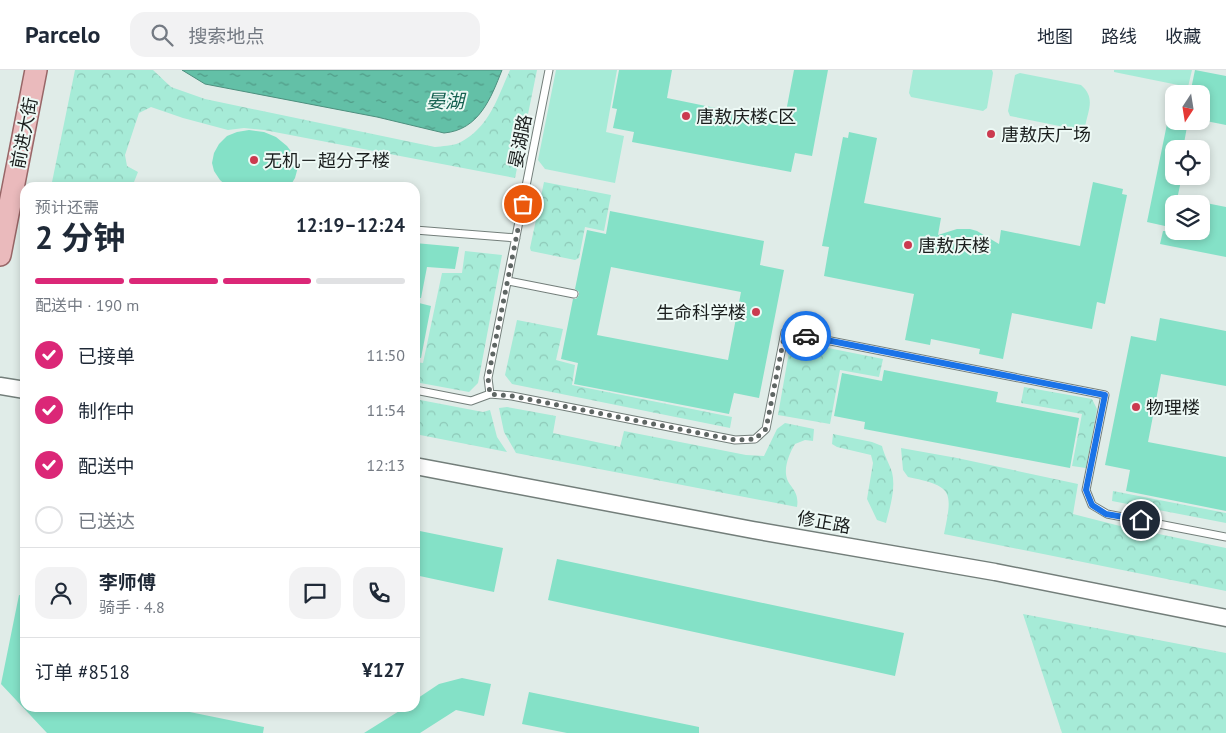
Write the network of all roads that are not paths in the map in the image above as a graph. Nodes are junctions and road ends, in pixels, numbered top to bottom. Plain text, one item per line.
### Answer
1 (36, 70) edge
2 (549, 70) edge
3 (420, 230) edge
4 (516, 238) junction
5 (0, 255) edge
6 (508, 281) junction
7 (574, 294) dead end
8 (0, 386) edge
9 (20, 389) edge
10 (420, 391) edge
11 (490, 394) junction
12 (420, 467) edge
13 (1226, 537) edge
14 (1226, 618) edge

1 - 5 main road, 前进大街
2 - 4 lane, 晏湖路
3 - 4 lane
4 - 6 lane, 晏湖路
6 - 7 lane
6 - 11 lane, 晏湖路
8 - 9 street
10 - 11 lane
11 - 13 lane
12 - 14 street, 修正路

